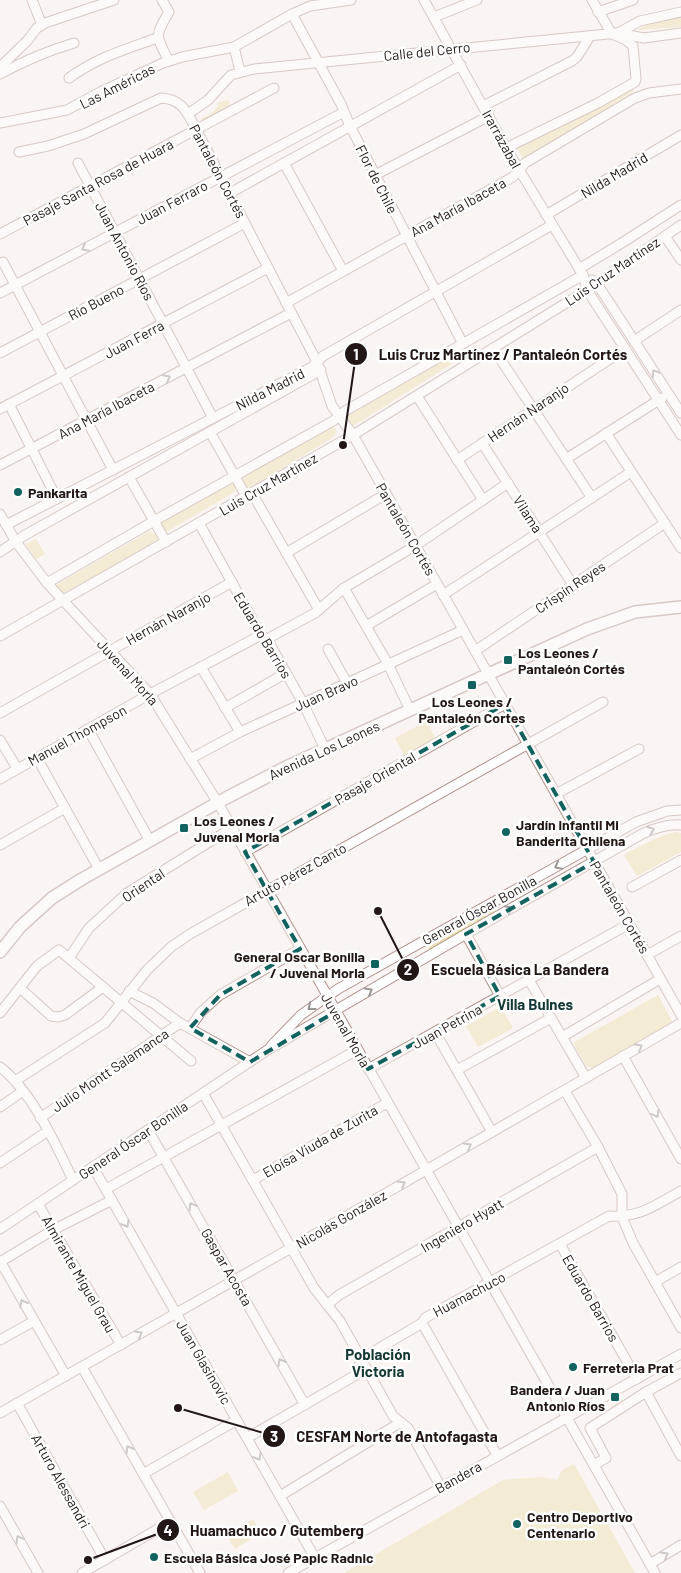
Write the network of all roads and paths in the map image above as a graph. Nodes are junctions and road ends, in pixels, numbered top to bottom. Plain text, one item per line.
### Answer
1 (32, 0) edge
2 (114, 0) edge
3 (162, 0) edge
4 (351, 0) edge
5 (424, 0) edge
6 (476, 0) edge
7 (592, 0) edge
8 (633, 0) edge
9 (598, 12) junction
10 (681, 12) edge
11 (292, 14) junction
12 (434, 16) junction
13 (42, 25) junction
14 (615, 33) junction
15 (681, 33) edge
16 (590, 36) junction
17 (157, 38) junction
18 (74, 43) dead end
19 (234, 47) junction
20 (451, 48) junction
21 (169, 61) junction
22 (318, 62) junction
23 (461, 65) junction
24 (0, 67) edge
25 (240, 71) junction
26 (0, 74) edge
27 (69, 78) dead end
28 (274, 88) dead end
29 (681, 89) edge
30 (483, 106) junction
31 (344, 112) junction
32 (188, 114) junction
33 (488, 116) junction
34 (0, 123) edge
35 (350, 126) junction
36 (196, 130) junction
37 (681, 135) edge
38 (506, 148) junction
39 (20, 152) dead end
40 (78, 163) dead end
41 (284, 163) junction
42 (519, 170) junction
43 (375, 175) junction
44 (221, 176) junction
45 (90, 186) junction
46 (230, 193) junction
47 (681, 205) edge
48 (546, 215) junction
49 (245, 223) junction
50 (552, 225) junction
51 (681, 225) edge
52 (115, 232) junction
53 (0, 234) edge
54 (407, 236) junction
55 (665, 236) junction
56 (681, 260) edge
57 (4, 262) dead end
58 (268, 268) junction
59 (343, 271) junction
60 (581, 272) junction
61 (140, 279) junction
62 (596, 282) junction
63 (15, 285) junction
64 (587, 290) junction
65 (436, 292) junction
66 (0, 293) edge
67 (286, 303) junction
68 (681, 310) edge
69 (291, 313) junction
70 (163, 324) junction
71 (40, 332) junction
72 (634, 341) junction
73 (463, 344) junction
74 (493, 348) junction
75 (625, 348) junction
76 (0, 353) edge
77 (319, 366) junction
78 (187, 368) junction
79 (63, 376) junction
80 (668, 394) junction
81 (417, 396) junction
82 (658, 400) junction
83 (9, 404) junction
84 (0, 409) edge
85 (533, 409) junction
86 (681, 414) edge
87 (338, 416) junction
88 (213, 418) junction
89 (86, 420) junction
90 (210, 432) junction
91 (606, 433) junction
92 (353, 435) junction
93 (681, 435) edge
94 (482, 443) junction
95 (32, 449) junction
96 (566, 459) junction
97 (457, 460) junction
98 (0, 465) edge
99 (113, 470) junction
100 (632, 472) junction
101 (235, 476) junction
102 (129, 477) junction
103 (508, 483) junction
104 (249, 494) junction
105 (386, 494) junction
106 (592, 498) junction
107 (58, 499) junction
108 (482, 500) junction
109 (0, 514) edge
110 (154, 521) junction
111 (199, 523) junction
112 (665, 523) junction
113 (6, 525) junction
114 (540, 532) junction
115 (16, 542) junction
116 (166, 542) junction
117 (680, 544) edge
118 (415, 546) junction
119 (0, 552) edge
120 (286, 553) junction
121 (232, 582) junction
122 (47, 583) junction
123 (437, 584) junction
124 (573, 585) junction
125 (344, 588) junction
126 (443, 596) junction
127 (62, 601) junction
128 (681, 607) edge
129 (319, 610) junction
130 (366, 626) junction
131 (463, 630) junction
132 (0, 636) edge
133 (264, 637) junction
134 (328, 649) dead end
135 (110, 651) junction
136 (475, 651) junction
137 (388, 664) junction
138 (201, 667) junction
139 (286, 673) junction
140 (488, 675) junction
141 (347, 683) junction
142 (150, 694) junction
143 (603, 702) dead end
144 (303, 703) junction
145 (505, 704) junction
146 (225, 708) junction
147 (410, 710) junction
148 (0, 713) edge
149 (88, 729) junction
150 (240, 732) junction
151 (0, 740) edge
152 (528, 744) junction
153 (325, 748) junction
154 (639, 749) dead end
155 (37, 758) junction
156 (190, 759) junction
157 (17, 768) junction
158 (0, 779) edge
159 (556, 794) junction
160 (218, 803) junction
161 (65, 808) junction
162 (681, 810) edge
163 (681, 825) edge
164 (232, 828) junction
165 (150, 840) junction
166 (0, 845) edge
167 (587, 849) junction
168 (245, 852) junction
169 (681, 860) edge
170 (594, 862) junction
171 (99, 869) junction
172 (632, 887) dead end
173 (266, 890) junction
174 (629, 924) junction
175 (466, 934) junction
176 (681, 936) edge
177 (300, 949) junction
178 (0, 952) edge
179 (647, 955) junction
180 (69, 958) junction
181 (660, 979) junction
182 (529, 980) junction
183 (20, 988) junction
184 (103, 988) junction
185 (130, 991) junction
186 (327, 996) junction
187 (500, 996) junction
188 (122, 1002) junction
189 (335, 1012) junction
190 (0, 1013) edge
191 (681, 1015) edge
192 (550, 1018) junction
193 (180, 1023) junction
194 (681, 1023) edge
195 (190, 1028) junction
196 (435, 1032) junction
197 (162, 1036) junction
198 (562, 1037) junction
199 (357, 1050) junction
200 (266, 1051) junction
201 (623, 1056) junction
202 (190, 1060) dead end
203 (250, 1062) junction
204 (0, 1067) edge
205 (368, 1069) junction
206 (457, 1070) junction
207 (586, 1078) junction
208 (15, 1081) junction
209 (23, 1091) junction
210 (564, 1091) junction
211 (203, 1093) junction
212 (387, 1103) junction
213 (0, 1107) edge
214 (40, 1118) junction
215 (221, 1125) junction
216 (148, 1130) junction
217 (48, 1131) junction
218 (492, 1132) junction
219 (598, 1147) junction
220 (164, 1157) junction
221 (681, 1159) edge
222 (0, 1163) edge
223 (94, 1167) junction
224 (426, 1170) junction
225 (73, 1180) junction
226 (253, 1180) junction
227 (106, 1189) junction
228 (681, 1191) edge
229 (112, 1200) junction
230 (38, 1204) junction
231 (622, 1216) junction
232 (458, 1227) junction
233 (0, 1229) edge
234 (53, 1230) junction
235 (560, 1244) junction
236 (291, 1248) junction
237 (0, 1262) edge
238 (681, 1267) edge
239 (234, 1280) junction
240 (655, 1282) junction
241 (490, 1283) junction
242 (327, 1305) junction
243 (176, 1312) junction
244 (34, 1321) junction
245 (422, 1323) junction
246 (681, 1328) edge
247 (0, 1340) edge
248 (121, 1345) junction
249 (681, 1354) edge
250 (361, 1359) junction
251 (82, 1367) junction
252 (681, 1372) edge
253 (66, 1376) junction
254 (637, 1379) junction
255 (646, 1392) junction
256 (17, 1403) junction
257 (305, 1405) junction
258 (0, 1412) edge
259 (568, 1418) junction
260 (237, 1420) junction
261 (401, 1422) junction
262 (247, 1438) junction
263 (497, 1455) junction
264 (681, 1456) edge
265 (594, 1465) junction
266 (143, 1474) junction
267 (441, 1487) junction
268 (280, 1496) junction
269 (0, 1506) edge
270 (3, 1519) edge
271 (170, 1522) junction
272 (681, 1546) edge
273 (315, 1558) junction
274 (105, 1560) junction
275 (650, 1564) junction
276 (38, 1573) edge
277 (82, 1573) edge
278 (200, 1573) edge
279 (288, 1573) edge
280 (655, 1573) edge

1 - 13 street
2 - 13 street
3 - 17 street
4 - 11 street, Las Américas
5 - 12 street, Irarrázabal
6 - 12 street
7 - 9 street
8 - 9 street
9 - 14 street
10 - 14 street
11 - 19 street, Las Américas
11 - 22 street, Flor de Chile
12 - 20 street, Irarrázabal
13 - 24 street
14 - 15 street, Calle del Cerro
14 - 16 street, Calle del Cerro
14 - 38 street
16 - 20 street, Calle del Cerro
16 - 30 street
17 - 21 street
17 - 27 street
18 - 26 street
19 - 21 street, Las Américas
19 - 25 street
20 - 22 street, Calle del Cerro
20 - 23 street, Irarrázabal
21 - 34 street, Las Américas
22 - 25 street, Calle del Cerro
22 - 31 street, Flor de Chile
23 - 30 street, Irarrázabal
23 - 35 street, Juan Ferraro
25 - 32 street
28 - 36 street, Pasaje Santa Rosa de Huara
29 - 42 street, Ana María Ibaceta
30 - 33 street, Irarrázabal
31 - 35 street, Flor de Chile
31 - 44 street, Juan Ferraro
32 - 36 street, Pantaleón Cortés
32 - 39 street, Pantaleón Cortés
33 - 38 street, Irarrázabal
33 - 43 street
35 - 41 street, Juan Ferraro
35 - 43 street, Flor de Chile
36 - 44 street, Pantaleón Cortés
36 - 45 street, Pasaje Santa Rosa de Huara
37 - 48 street, Nilda Madrid
38 - 42 street, Irarrázabal
40 - 45 street, Juan Antonio Ríos
41 - 46 street, Juan Ferraro
41 - 59 street
42 - 48 street, Irarrázabal
42 - 54 street, Ana María Ibaceta
43 - 54 street, Flor de Chile
44 - 46 street, Pantaleón Cortés
44 - 52 street, Juan Ferraro
45 - 52 street, Juan Antonio Ríos
45 - 53 street, Pasaje Santa Rosa de Huara
46 - 49 street, Pantaleón Cortés
47 - 60 street, Luis Cruz Martínez
48 - 50 street, Irarrázabal
49 - 58 street, Pantaleón Cortés
49 - 61 street, Río Bueno
50 - 60 street, Irarrázabal
50 - 65 street, Nilda Madrid
51 - 55 street, Luis Cruz Martínez
52 - 61 street, Juan Antonio Ríos
52 -> 63 street, Juan Ferraro
54 - 59 street, Ana María Ibaceta
54 - 65 street, Flor de Chile
55 - 56 street
55 - 62 street, Luis Cruz Martínez
57 - 63 street
58 - 67 street, Pantaleón Cortés
58 - 70 street, Juan Ferra
59 - 67 street, Ana María Ibaceta
60 - 62 street
60 - 64 street, Irarrázabal
60 - 73 street, Luis Cruz Martínez
61 - 70 street, Juan Antonio Ríos
61 - 71 street, Río Bueno
62 - 64 street, Luis Cruz Martínez
62 - 72 street
63 - 66 street, Juan Ferraro
63 - 71 street
64 - 74 street, Luis Cruz Martínez
64 - 75 street, Irarrázabal
65 - 73 street, Flor de Chile
65 - 77 street, Nilda Madrid
67 - 69 street, Pantaleón Cortés
68 - 72 street
69 - 77 street, Pantaleón Cortés
69 - 78 street, Ana María Ibaceta
70 - 78 street, Juan Antonio Ríos
70 - 79 street, Juan Ferra
71 - 76 street, Río Bueno
71 - 79 street
80 -> 72 street
73 - 87 street, Luis Cruz Martínez
74 - 81 street, Luis Cruz Martínez
74 - 85 street
75 - 82 street, Irarrázabal
75 - 85 street, Hernán Naranjo
77 - 87 street, Pantaleón Cortés
77 - 88 street, Nilda Madrid
77 - 90 street, Nilda Madrid
78 - 88 street, Juan Antonio Ríos
89 -> 78 street, Ana María Ibaceta
79 - 83 street, Juan Ferra
79 - 89 street
80 - 82 street
80 - 86 street
81 - 92 street, Luis Cruz Martínez
81 - 97 street
82 - 91 street
82 - 93 street, Irarrázabal
83 - 84 street, Juan Ferra
83 - 95 street
85 - 94 street, Hernán Naranjo
85 - 96 street
87 - 92 street, Pantaleón Cortés
87 - 101 street, Luis Cruz Martínez
88 - 99 street, Nilda Madrid
89 - 95 street, Ana María Ibaceta
89 - 99 street
90 - 101 street
90 - 102 street, Nilda Madrid
91 - 96 street
91 - 100 street
92 - 104 street, Luis Cruz Martínez
92 - 105 street, Pantaleón Cortés
94 - 97 street, Hernán Naranjo
94 - 103 street, Vilama
95 - 98 street, Ana María Ibaceta
95 - 107 street
96 - 106 street
97 - 108 street
99 - 107 street, Nilda Madrid
100 - 106 street
100 - 112 street
101 - 104 street
101 - 110 street, Luis Cruz Martínez
102 - 110 street
102 - 115 street, Nilda Madrid
103 - 108 street, Manuel Thompson
103 - 114 street, Vilama
104 - 111 street, Luis Cruz Martínez
104 - 120 street
105 - 118 street, Pantaleón Cortés
105 - 120 street
106 - 114 street
107 - 113 street, Nilda Madrid
108 - 118 street, Manuel Thompson
109 - 113 street, Juvenal Morla
110 - 116 street
110 - 122 street, Luis Cruz Martínez
111 - 116 street, Luis Cruz Martínez
111 - 121 street, Eduardo Barrios
112 - 117 street
112 - 124 street, Crispín Reyes
113 - 115 street, Juvenal Morla
114 - 124 street, Vilama
114 - 126 street
115 - 119 street, Nilda Madrid
115 - 122 street, Juvenal Morla
116 - 127 street, Luis Cruz Martínez
118 - 123 street, Pantaleón Cortés
118 - 125 street, Manuel Thompson
120 - 129 street
121 - 133 street, Eduardo Barrios
121 - 135 street, Hernán Naranjo
122 - 127 street, Juvenal Morla
123 - 126 street, Pantaleón Cortés
123 - 130 street
124 - 136 street, Crispín Reyes
125 - 129 street, Manuel Thompson
125 - 130 street
126 - 131 street, Pantaleón Cortés
127 - 132 street, Luis Cruz Martínez
127 - 135 street, Juvenal Morla
128 - 140 main road, Avenida Los Leones
129 - 133 street, Manuel Thompson
130 - 137 street
131 - 136 street, Pantaleón Cortés
131 - 137 street, Juan Bravo
133 - 138 street, Manuel Thompson
133 - 139 street, Eduardo Barrios
134 - 141 street
135 - 142 street, Juvenal Morla
135 - 148 street, Hernán Naranjo
136 - 140 street, Pantaleón Cortés
137 - 141 street, Juan Bravo
137 - 147 street
138 - 142 street, Manuel Thompson
138 - 146 street
139 - 144 street, Eduardo Barrios
139 - 146 street
140 - 145 street, Pantaleón Cortés
140 - 147 main road, Avenida Los Leones
141 - 144 street, Juan Bravo
142 - 149 street, Manuel Thompson
142 - 156 street, Juvenal Morla
143 - 152 street, Artuto Pérez Canto
144 - 150 street, Juan Bravo
144 - 153 street, Eduardo Barrios
145 - 152 street, Pantaleón Cortés
145 - 168 street, Pasaje Oriental
146 - 150 street
147 - 153 main road, Avenida Los Leones
149 - 155 street, Manuel Thompson
149 - 165 street
150 - 156 street, Juan Bravo
151 - 157 street
152 - 159 street, Pantaleón Cortés
152 - 173 street, Artuto Pérez Canto
153 - 160 main road, Avenida Los Leones
154 - 159 street
155 - 157 street, Manuel Thompson
155 - 161 street
156 - 160 street, Juvenal Morla
157 - 158 street, Manuel Thompson
159 - 167 street, Pantaleón Cortés
160 - 164 street, Juvenal Morla
160 - 165 main road, Avenida Los Leones
161 - 166 street
161 - 171 street
162 - 167 street, General Óscar Bonilla
170 -> 163 street, General Óscar Bonilla
164 - 168 street, Juvenal Morla
164 - 180 street, Oriental
165 - 171 main road, Avenida Los Leones
167 - 170 street, Pantaleón Cortés
167 -> 186 street, General Óscar Bonilla
168 - 173 street, Juvenal Morla
169 - 172 street
170 - 174 street, Pantaleón Cortés
175 -> 170 street, General Óscar Bonilla
171 - 178 main road, Avenida Los Leones
173 - 177 street, Juvenal Morla
173 - 185 street, Artuto Pérez Canto
174 - 179 street, Pantaleón Cortés
174 - 182 street, Juan Petrina
175 - 187 street
189 -> 175 street, General Óscar Bonilla
176 - 179 street
177 - 186 street, Juvenal Morla
177 - 195 street
179 - 181 street, Pantaleón Cortés
180 - 183 street
180 - 184 street
181 - 191 street, Pantaleón Cortés
181 - 198 street
182 - 187 street, Juan Petrina
182 - 192 street
183 - 184 street
183 - 190 street
184 - 188 street
185 - 188 street, Artuto Pérez Canto
185 - 193 street
186 - 189 street, Juvenal Morla
186 -> 200 street, General Óscar Bonilla
187 - 196 street, Juan Petrina
188 - 197 street
188 - 208 street, Artuto Pérez Canto
189 - 199 street, Juvenal Morla
189 - 200 street, General Óscar Bonilla
192 - 198 street
192 - 206 street
193 - 195 street
193 - 197 street, Julio Montt Salamanca
201 -> 194 street, Nicolás González
195 - 203 street
196 - 205 street, Juan Petrina
196 - 206 street
197 - 202 street
197 - 214 street, Julio Montt Salamanca
198 - 207 street
199 - 205 street, Juvenal Morla
199 - 215 street, General Óscar Bonilla
200 - 203 street, General Óscar Bonilla
201 - 207 street, Nicolás González
201 -> 221 street
203 - 211 street, General Óscar Bonilla
204 - 208 street
205 - 212 street, Juvenal Morla
206 - 218 street
207 - 210 street, Nicolás González
208 - 209 street
209 - 213 street
209 - 214 street
210 - 218 street, Nicolás González
210 - 219 street
211 - 215 street
211 - 216 street, General Óscar Bonilla
212 - 224 street, Juvenal Morla
212 - 226 street, Eloísa Viuda de Zurita
214 - 217 street
215 - 220 street, General Óscar Bonilla
215 - 226 street
216 - 220 street, Gaspar Acosta
216 - 223 street, General Óscar Bonilla
217 - 222 street, Julio Montt Salamanca
217 - 225 street
224 -> 218 street, Nicolás González
219 - 231 street
219 - 232 street, Ingeniero Hyatt
220 - 227 street, General Óscar Bonilla
239 -> 220 street, Gaspar Acosta
223 - 225 street, General Óscar Bonilla
223 - 227 street, Juan Glasinovic
224 - 232 street, Juvenal Morla
236 -> 224 street, Nicolás González
225 - 230 street, General Óscar Bonilla
226 - 236 street
227 - 229 street, Juan Glasinovic
228 - 231 street, Huamachuco
229 - 234 street
229 -> 243 street, Juan Glasinovic
230 - 233 street, General Óscar Bonilla
230 - 234 street, Almirante Miguel Grau
231 - 235 street, Huamachuco
231 - 240 street
232 - 241 street, Juvenal Morla
232 - 242 street, Ingeniero Hyatt
234 - 237 street
234 - 248 street, Almirante Miguel Grau
235 - 241 street, Huamachuco
235 - 254 street, Eduardo Barrios
236 - 239 street, Nicolás González
236 - 242 street
244 -> 237 street
238 - 240 street
239 - 243 street, Nicolás González
257 -> 239 street, Gaspar Acosta
240 - 246 street
241 - 245 street, Huamachuco
241 - 259 street, Juvenal Morla
242 - 250 street
248 -> 243 street, Nicolás González
243 - 260 street, Juan Glasinovic
244 - 247 street
244 - 253 street
245 - 250 street, Huamachuco
245 - 263 street
248 - 251 street, Nicolás González
249 - 254 street, Bandera
250 - 257 street, Huamachuco
250 - 261 street
251 - 253 street, Nicolás González
266 -> 251 street
252 - 255 street
253 - 256 street, Nicolás González
254 - 259 street, Bandera
255 - 264 street
255 - 265 street
256 - 258 street, Nicolás González
256 - 274 street, Arturo Alessandri
257 - 262 street, Huamachuco
259 - 263 street, Bandera
259 - 265 street, Juvenal Morla
260 - 262 street, Juan Glasinovic
260 - 266 street
261 - 267 street
261 - 268 street
262 -> 268 street, Juan Glasinovic
263 - 267 street, Bandera
265 - 275 street, Juvenal Morla
266 - 271 street
267 - 273 street, Bandera
268 - 273 street, Juan Glasinovic
269 - 270 street
276 -> 270 street
271 - 274 street
271 - 278 street
275 -> 272 street
273 - 279 street, Bandera
274 - 277 street
275 - 280 street, Juvenal Morla

